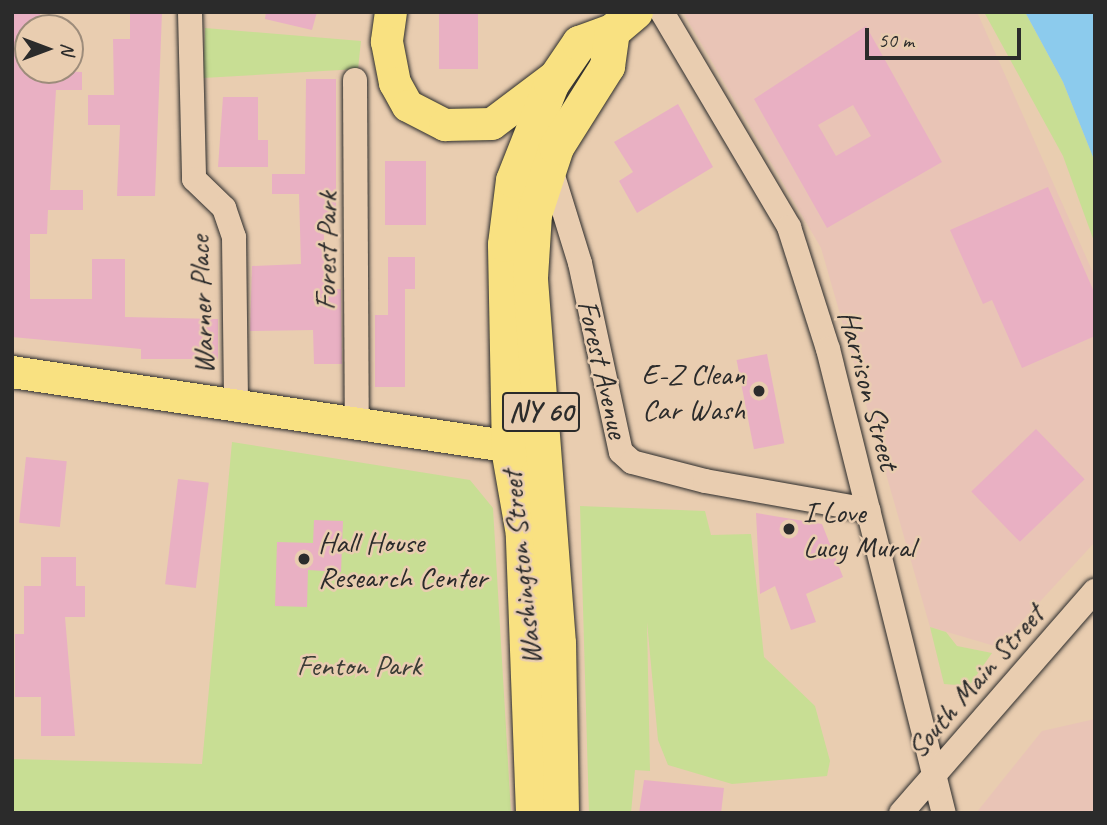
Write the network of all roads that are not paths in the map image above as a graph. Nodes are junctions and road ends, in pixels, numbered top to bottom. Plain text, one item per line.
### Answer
1 (190, 12) edge
2 (391, 12) edge
3 (662, 12) edge
4 (624, 22) edge
5 (557, 75) junction
6 (355, 80) dead end
7 (549, 162) junction
8 (12, 372) edge
9 (236, 401) junction
10 (357, 423) junction
11 (509, 449) junction
12 (544, 451) junction
13 (868, 510) junction
14 (1095, 591) edge
15 (934, 775) junction
16 (533, 813) edge
17 (561, 813) edge
18 (901, 813) edge
19 (944, 813) edge

1 - 9 street, Warner Place
2 - 5 main road
3 - 13 street, Harrison Street
4 - 5 highway, Washington Street / NY 60
4 - 7 highway, Washington Street / NY 60
5 - 11 highway, Washington Street / NY 60
6 - 10 street, Forest Park
7 - 12 highway, Washington Street / NY 60
7 - 13 street, Forest Avenue
8 - 9 main road
9 - 10 main road
10 - 11 main road
11 - 12 main road
11 - 16 highway, Washington Street / NY 60
12 - 17 highway, Washington Street / NY 60
13 - 15 street, Harrison Street
14 - 15 street, South Main Street
15 - 18 street, South Main Street
15 - 19 street, Harrison Street

